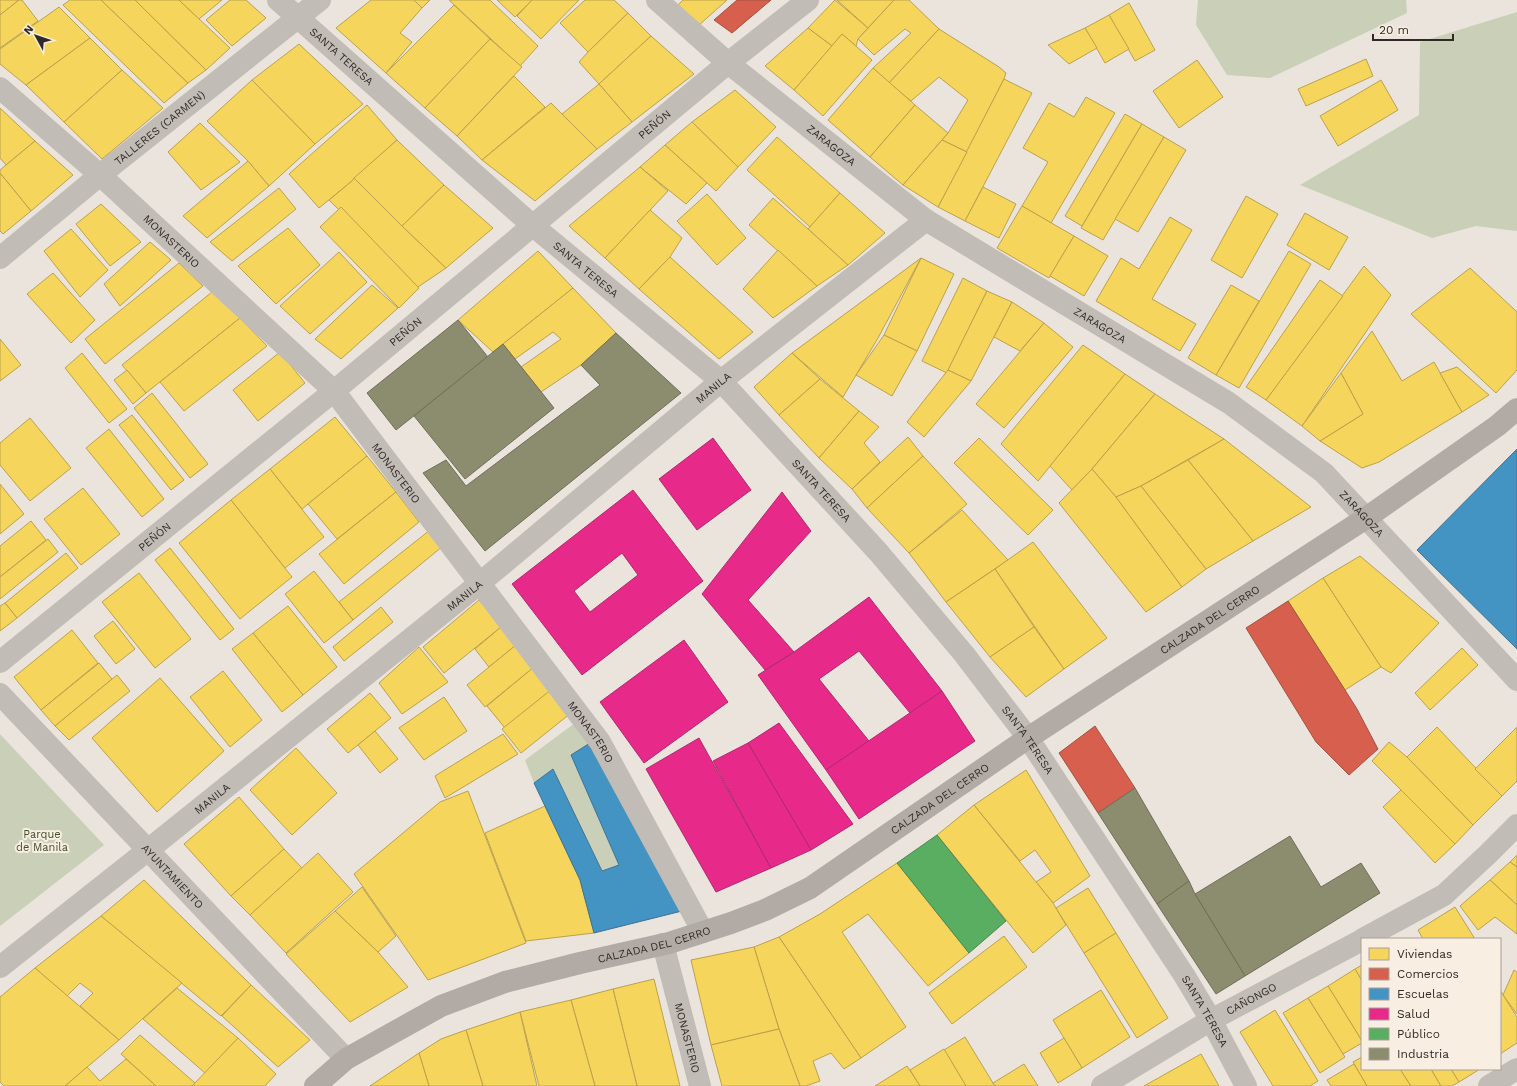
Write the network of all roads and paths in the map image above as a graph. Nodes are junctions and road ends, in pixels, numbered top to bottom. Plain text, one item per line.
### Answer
1 (278, 0) edge
2 (320, 0) edge
3 (657, 0) edge
4 (808, 0) edge
5 (300, 17) junction
6 (728, 63) junction
7 (0, 88) edge
8 (100, 176) junction
9 (926, 220) junction
10 (532, 225) junction
11 (0, 258) edge
12 (721, 381) junction
13 (334, 391) junction
14 (1517, 409) edge
15 (1366, 518) junction
16 (480, 583) junction
17 (0, 662) edge
18 (1517, 680) edge
19 (0, 694) edge
20 (1028, 738) junction
21 (1517, 825) edge
22 (148, 850) junction
23 (703, 932) junction
24 (1365, 938) edge
25 (1361, 940) edge
26 (663, 944) junction
27 (0, 967) edge
28 (1211, 1020) junction
29 (346, 1059) junction
30 (1517, 1069) edge
31 (315, 1086) edge
32 (700, 1086) edge
33 (1102, 1086) edge
34 (1246, 1086) edge
35 (1490, 1086) edge

1 - 5 street, SANTA TERESA
2 - 5 street, TALLERES (CARMEN)
3 - 6 street, ZARAGOZA
4 - 6 street, PEÑÓN
5 - 8 street, TALLERES (CARMEN)
5 - 10 street, SANTA TERESA
6 - 9 street, ZARAGOZA
6 - 10 street, PEÑÓN
7 - 8 street, MONASTERIO
8 - 11 street, TALLERES (CARMEN)
8 - 13 street, MONASTERIO
9 - 12 street, MANILA
9 - 15 street, ZARAGOZA
10 - 12 street, SANTA TERESA
10 - 13 street, PEÑÓN
12 - 16 street, MANILA
12 - 20 street, SANTA TERESA
13 - 16 street, MONASTERIO
13 - 17 street, PEÑÓN
14 - 15 main road, CALZADA DEL CERRO
15 - 18 street, ZARAGOZA
15 - 20 main road, CALZADA DEL CERRO
16 - 22 street, MANILA
16 - 23 street, MONASTERIO
19 - 22 street, AYUNTAMIENTO
20 - 23 main road, CALZADA DEL CERRO
20 - 28 street, SANTA TERESA
21 - 24 street, CAÑONGO
22 - 27 street, MANILA
22 - 29 street, AYUNTAMIENTO
23 - 26 main road, CALZADA DEL CERRO
25 - 28 street, CAÑONGO
26 - 29 main road, CALZADA DEL CERRO
26 - 32 street, MONASTERIO
28 - 33 street, CAÑONGO
28 - 34 street, SANTA TERESA
29 - 31 main road, CALZADA DEL CERRO
30 - 35 street

